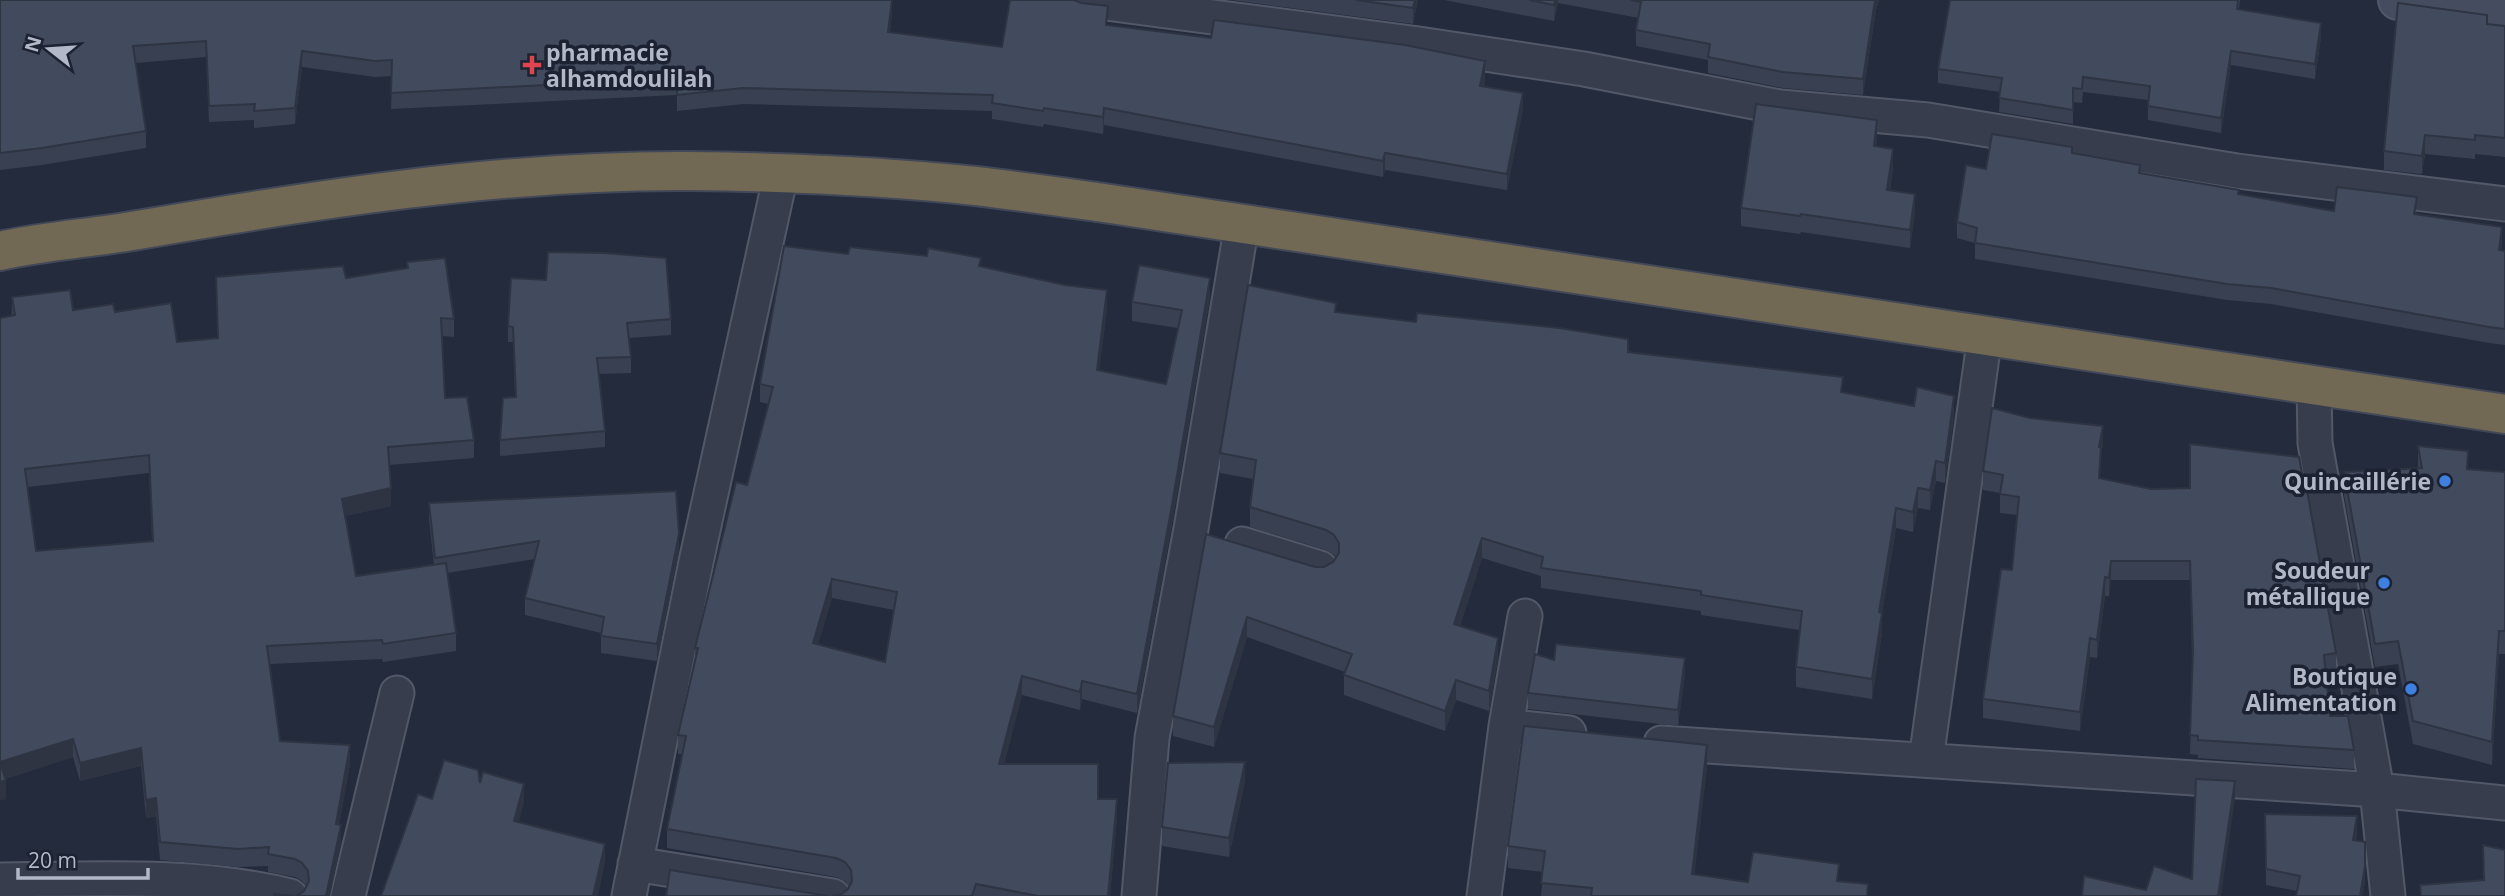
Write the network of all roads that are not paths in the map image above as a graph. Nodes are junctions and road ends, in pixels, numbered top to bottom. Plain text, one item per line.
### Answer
1 (1083, 0) edge
2 (2398, 0) edge
3 (2505, 14) edge
4 (780, 174) junction
5 (2505, 204) edge
6 (1242, 223) junction
7 (0, 251) edge
8 (1985, 335) junction
9 (2314, 386) junction
10 (2505, 414) edge
11 (1191, 529) junction
12 (1320, 568) edge
13 (1525, 617) dead end
14 (397, 693) dead end
15 (1506, 726) junction
16 (1926, 760) junction
17 (2377, 790) junction
18 (2505, 803) edge
19 (635, 864) junction
20 (0, 880) edge
21 (41, 888) edge
22 (289, 896) edge
23 (348, 896) edge
24 (629, 896) edge
25 (833, 896) edge
26 (1139, 896) edge
27 (1484, 896) edge
28 (2388, 896) edge

1 - 5 street
2 - 3 street
4 - 6 highway
4 - 7 highway
4 - 19 street
6 - 8 highway
6 - 11 street
8 - 9 highway
8 - 16 street
9 - 10 highway
9 - 17 street
11 - 12 street
11 - 26 street
13 - 15 street
14 - 23 street
15 - 16 street
15 - 27 street
16 - 17 street
17 - 18 street
17 - 28 street
19 - 24 street
19 - 25 street
20 - 21 street
21 - 22 street

